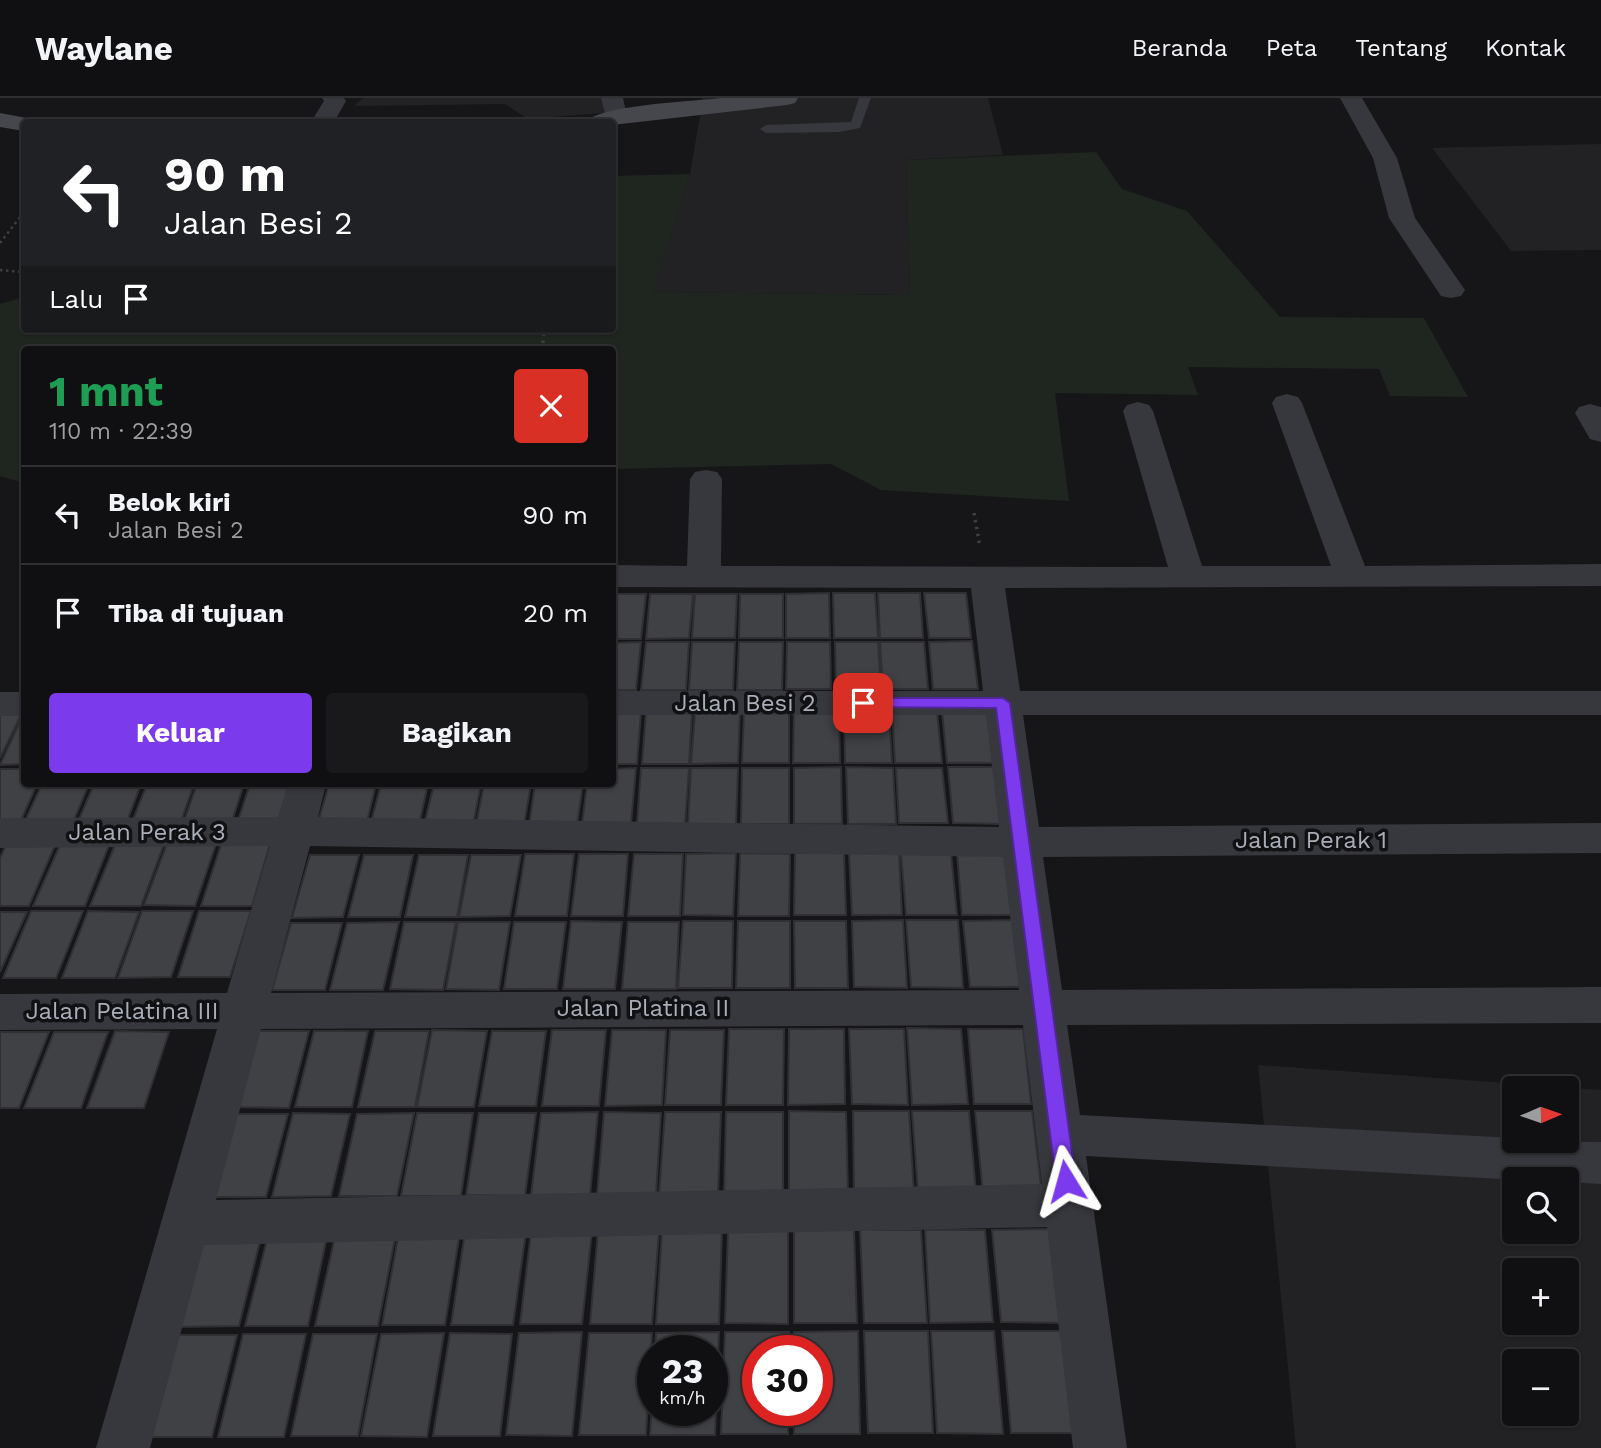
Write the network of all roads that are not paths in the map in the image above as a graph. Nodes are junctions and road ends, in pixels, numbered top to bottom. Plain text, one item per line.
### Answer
1 (333, 98) edge
2 (788, 98) edge
3 (865, 98) edge
4 (1351, 98) edge
5 (608, 112) edge
6 (326, 119) edge
7 (0, 121) edge
8 (21, 124) edge
9 (766, 129) dead end
10 (1451, 290) dead end
11 (1287, 403) dead end
12 (1138, 411) dead end
13 (706, 479) dead end
14 (616, 576) edge
15 (704, 576) junction
16 (1352, 576) junction
17 (1188, 577) junction
18 (987, 578) junction
19 (1599, 579) edge
20 (616, 703) edge
21 (1003, 703) junction
22 (1601, 703) edge
23 (0, 704) edge
24 (21, 704) edge
25 (306, 787) edge
26 (294, 831) junction
27 (0, 833) edge
28 (1601, 838) edge
29 (1021, 842) junction
30 (1601, 1005) edge
31 (1043, 1006) junction
32 (244, 1010) junction
33 (0, 1012) edge
34 (1060, 1135) junction
35 (1601, 1163) edge
36 (1069, 1205) junction
37 (186, 1223) junction
38 (123, 1448) edge
39 (1100, 1448) edge

1 - 6 street
2 - 5 street
3 - 9 lane
4 - 10 street
7 - 8 street
11 - 16 street
12 - 17 street
13 - 15 street
14 - 15 street
15 - 18 street
16 - 17 street
16 - 19 street
17 - 18 street
18 - 21 street
20 - 21 street, Jalan Besi 2
21 - 22 street, Jalan Besi 2
21 - 29 street
23 - 24 street
25 - 26 street
26 - 27 street, Jalan Perak 3
26 - 29 street, Jalan Perak 3
26 - 32 street
28 - 29 street, Jalan Perak 1
29 - 31 street
30 - 31 street, Jalan Platina II
31 - 32 street, Jalan Platina II
31 - 34 street
32 - 33 street, Jalan Pelatina III
32 - 37 street
34 - 35 street
34 - 36 street
36 - 37 street
36 - 39 street
37 - 38 street

